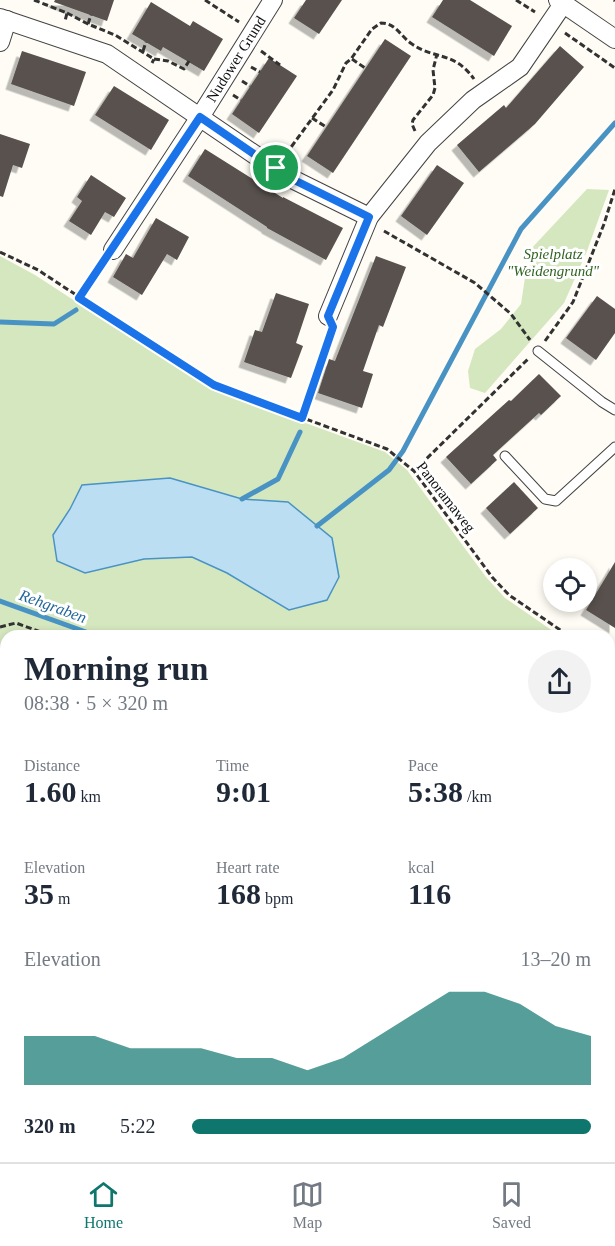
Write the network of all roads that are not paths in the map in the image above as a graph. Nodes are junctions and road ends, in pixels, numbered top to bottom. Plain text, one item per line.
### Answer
1 (273, 0) edge
2 (561, 2) edge
3 (4, 19) edge
4 (615, 39) edge
5 (0, 42) edge
6 (200, 117) junction
7 (369, 217) junction
8 (113, 250) road end
9 (328, 316) road end
10 (538, 351) road end
11 (615, 410) edge
12 (615, 447) edge
13 (506, 456) dead end

1 - 6 street, Nudower Grund
2 - 4 street
2 - 7 street
3 - 5 street
3 - 6 street
6 - 7 street
6 - 8 street, Nudower Grund
7 - 9 street
10 - 11 lane
12 - 13 lane

